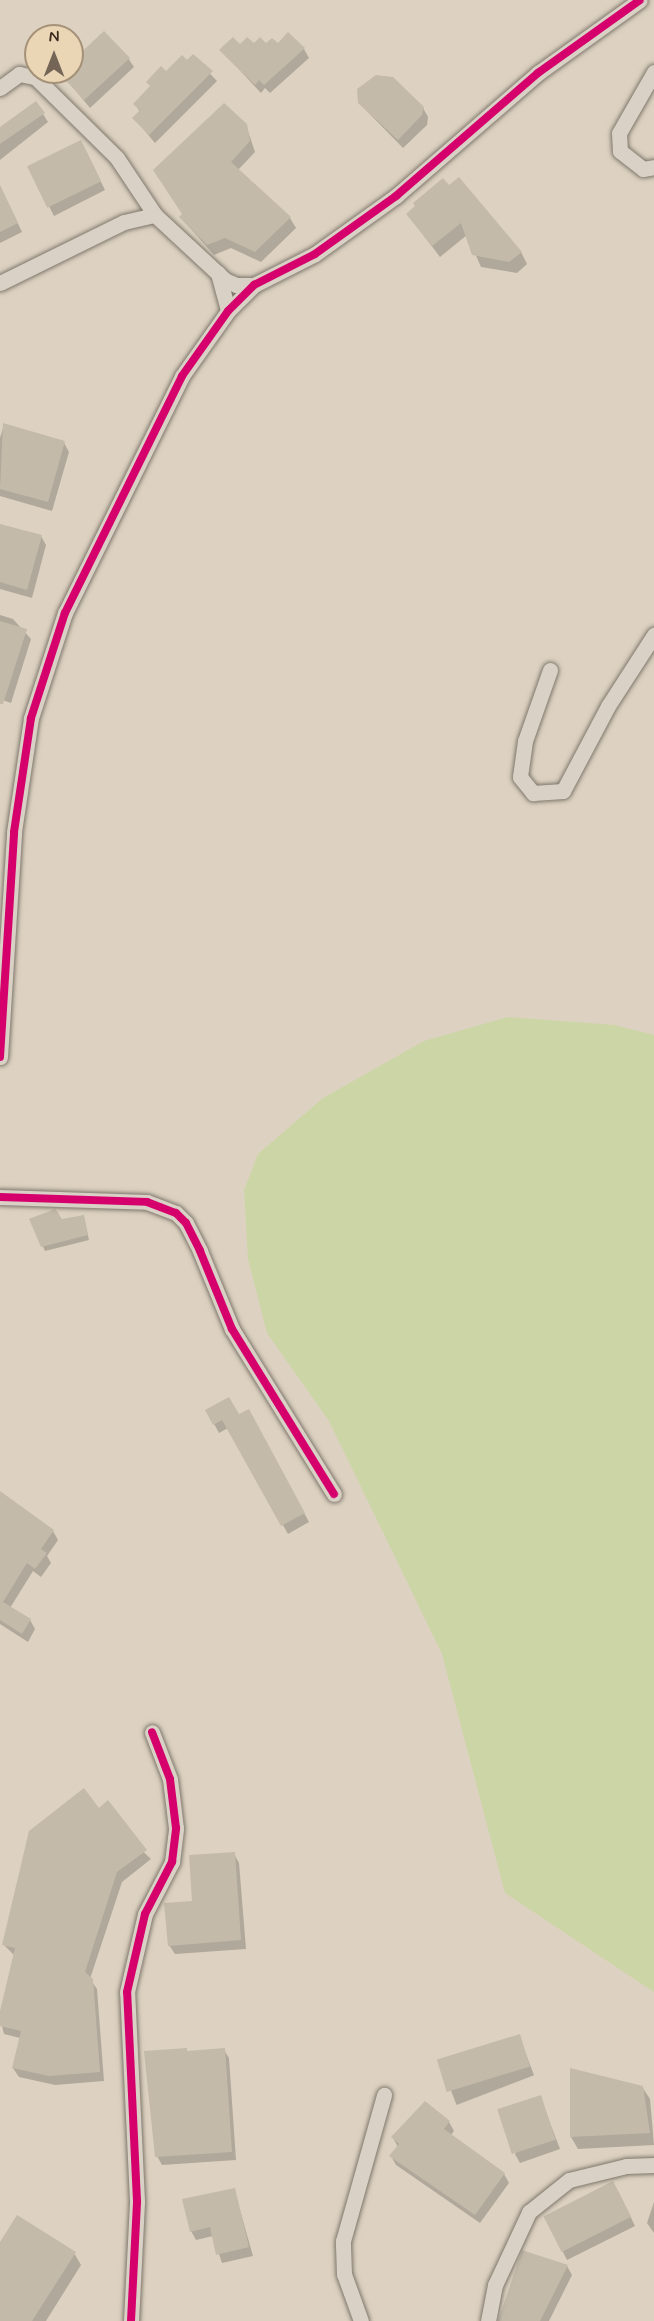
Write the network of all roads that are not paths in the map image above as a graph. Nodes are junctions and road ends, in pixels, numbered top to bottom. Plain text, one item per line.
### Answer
1 (640, 0) edge
2 (654, 72) edge
3 (0, 88) edge
4 (654, 167) edge
5 (155, 214) junction
6 (218, 273) junction
7 (0, 284) edge
8 (255, 285) junction
9 (228, 311) junction
10 (654, 635) edge
11 (550, 670) dead end
12 (4, 917) edge
13 (0, 1057) edge
14 (0, 1197) edge
15 (334, 1494) dead end
16 (152, 1732) dead end
17 (384, 2095) dead end
18 (654, 2165) edge
19 (131, 2321) edge
20 (361, 2321) edge
21 (488, 2321) edge

1 - 8 street
2 - 4 street
3 - 5 street
5 - 6 street
5 - 7 street
6 - 8 street
6 - 9 street
8 - 9 street
9 - 12 street
10 - 11 street
12 - 13 street
14 - 15 street
16 - 19 street
17 - 20 street
18 - 21 street

